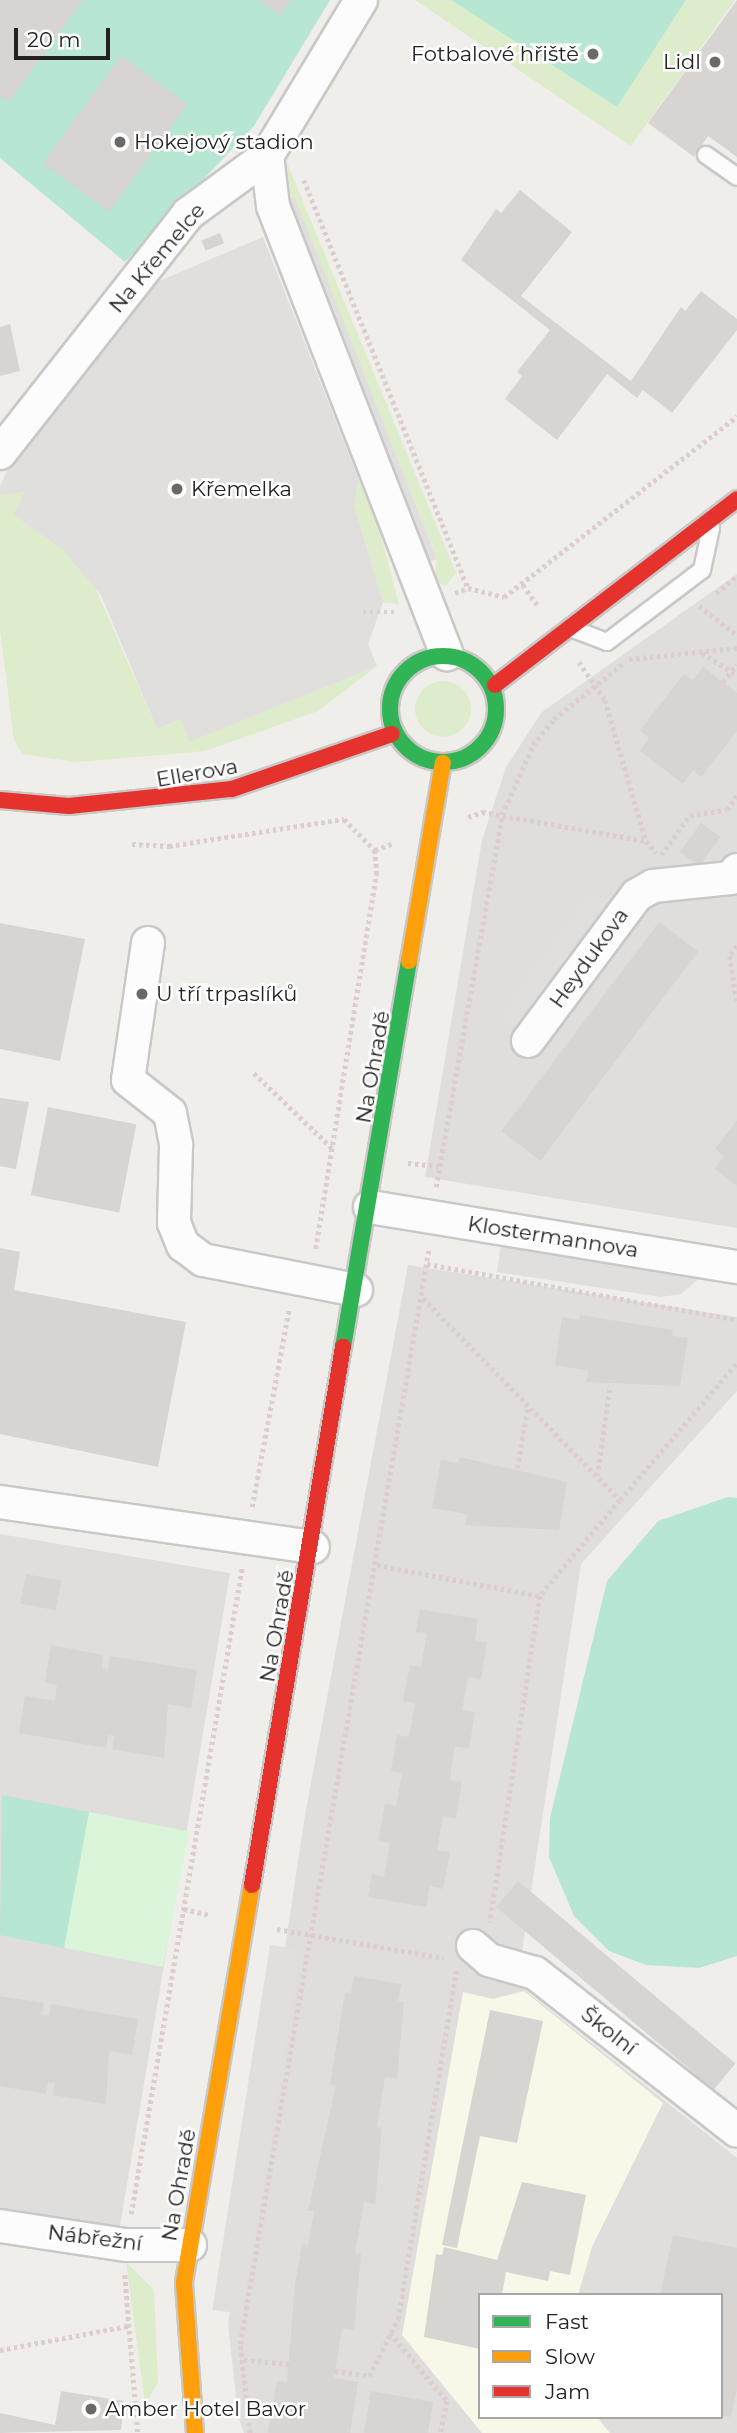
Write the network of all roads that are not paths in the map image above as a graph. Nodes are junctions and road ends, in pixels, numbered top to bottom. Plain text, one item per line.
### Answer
1 (361, 0) edge
2 (706, 155) dead end
3 (267, 156) junction
4 (737, 177) edge
5 (0, 453) edge
6 (737, 499) edge
7 (713, 517) junction
8 (571, 628) junction
9 (447, 654) junction
10 (495, 685) junction
11 (393, 734) junction
12 (443, 763) junction
13 (0, 800) edge
14 (737, 870) edge
15 (148, 943) dead end
16 (528, 1041) dead end
17 (370, 1207) junction
18 (737, 1267) edge
19 (356, 1290) junction
20 (0, 1502) edge
21 (313, 1547) junction
22 (473, 1946) road end
23 (737, 2131) edge
24 (0, 2226) edge
25 (190, 2245) junction
26 (195, 2433) edge

1 - 3 street, Na Křemelce
2 - 4 lane
3 - 5 street, Na Křemelce
3 - 9 street
6 - 7 street
7 - 8 street
7 - 8 lane
8 - 10 street
9 - 10 street
9 - 11 street
10 - 12 street
11 - 12 street
11 - 13 street, Ellerova
12 - 17 street, Na Ohradě
14 - 16 street, Heydukova
15 - 19 street
17 - 18 street, Klostermannova
17 - 19 street, Na Ohradě
19 - 21 street, Na Ohradě
20 - 21 street
21 - 25 street, Na Ohradě
22 - 23 street, Školní
24 - 25 street, Nábřežní
25 - 26 street, Na Ohradě

